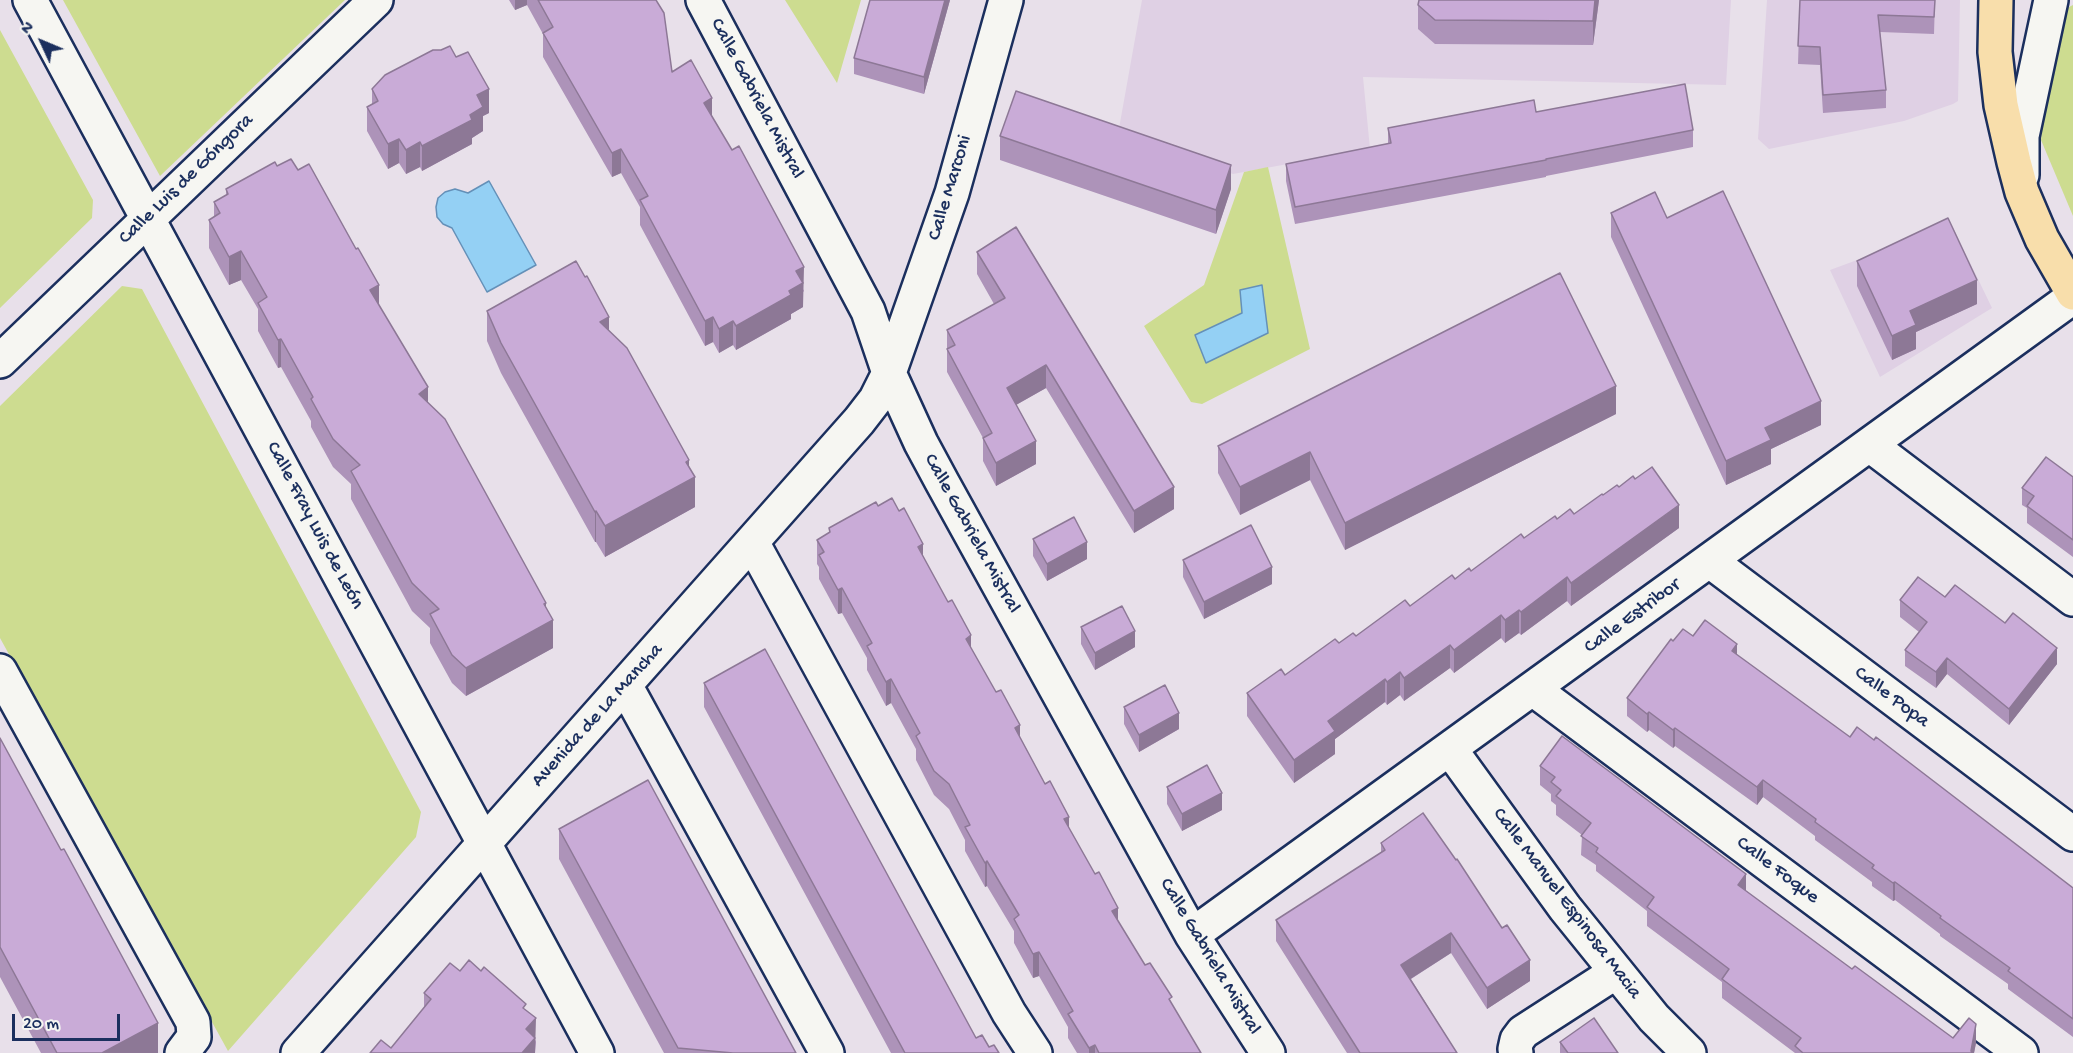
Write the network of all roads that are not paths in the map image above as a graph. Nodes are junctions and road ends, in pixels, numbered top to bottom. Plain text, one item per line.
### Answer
1 (30, 0) edge
2 (376, 0) edge
3 (703, 0) edge
4 (1006, 0) edge
5 (1996, 0) edge
6 (2051, 0) edge
7 (2022, 192) junction
8 (148, 218) junction
9 (2073, 295) edge
10 (0, 361) edge
11 (889, 373) junction
12 (1870, 445) junction
13 (752, 542) junction
14 (1710, 561) junction
15 (2073, 598) edge
16 (0, 671) edge
17 (625, 685) junction
18 (1533, 689) junction
19 (1450, 749) junction
20 (2073, 834) edge
21 (483, 844) junction
22 (1192, 935) junction
23 (1616, 972) junction
24 (588, 1048) edge
25 (182, 1053) edge
26 (298, 1053) edge
27 (827, 1053) edge
28 (1035, 1053) edge
29 (1268, 1053) edge
30 (1516, 1053) edge
31 (1689, 1053) edge
32 (2021, 1053) edge

1 - 8 street, Calle Fray Luis de León
2 - 8 street, Calle Luis de Góngora
3 - 11 street, Calle Gabriela Mistral
4 - 11 street, Calle Marconi
5 - 7 main road
6 - 7 street
7 - 9 main road
8 - 10 street, Calle Luis de Góngora
8 - 21 street, Calle Fray Luis de León
9 - 12 street, Calle Estribor
11 - 13 street, Avenida de La Mancha
11 - 22 street, Calle Gabriela Mistral
12 - 14 street, Calle Estribor
12 - 15 street
13 - 17 street, Avenida de La Mancha
13 - 28 street
14 - 18 street, Calle Estribor
14 - 20 street, Calle Popa
16 - 25 street
17 - 21 street, Avenida de La Mancha
17 - 27 street
18 - 19 street, Calle Estribor
18 - 32 street, Calle Foque
19 - 22 street, Calle Estribor
19 - 23 street, Calle Manuel Espinosa Macia
21 - 24 street, Calle Fray Luis de León
21 - 26 street, Avenida de La Mancha
22 - 29 street, Calle Gabriela Mistral
23 - 30 street
23 - 31 street, Calle Manuel Espinosa Macia

